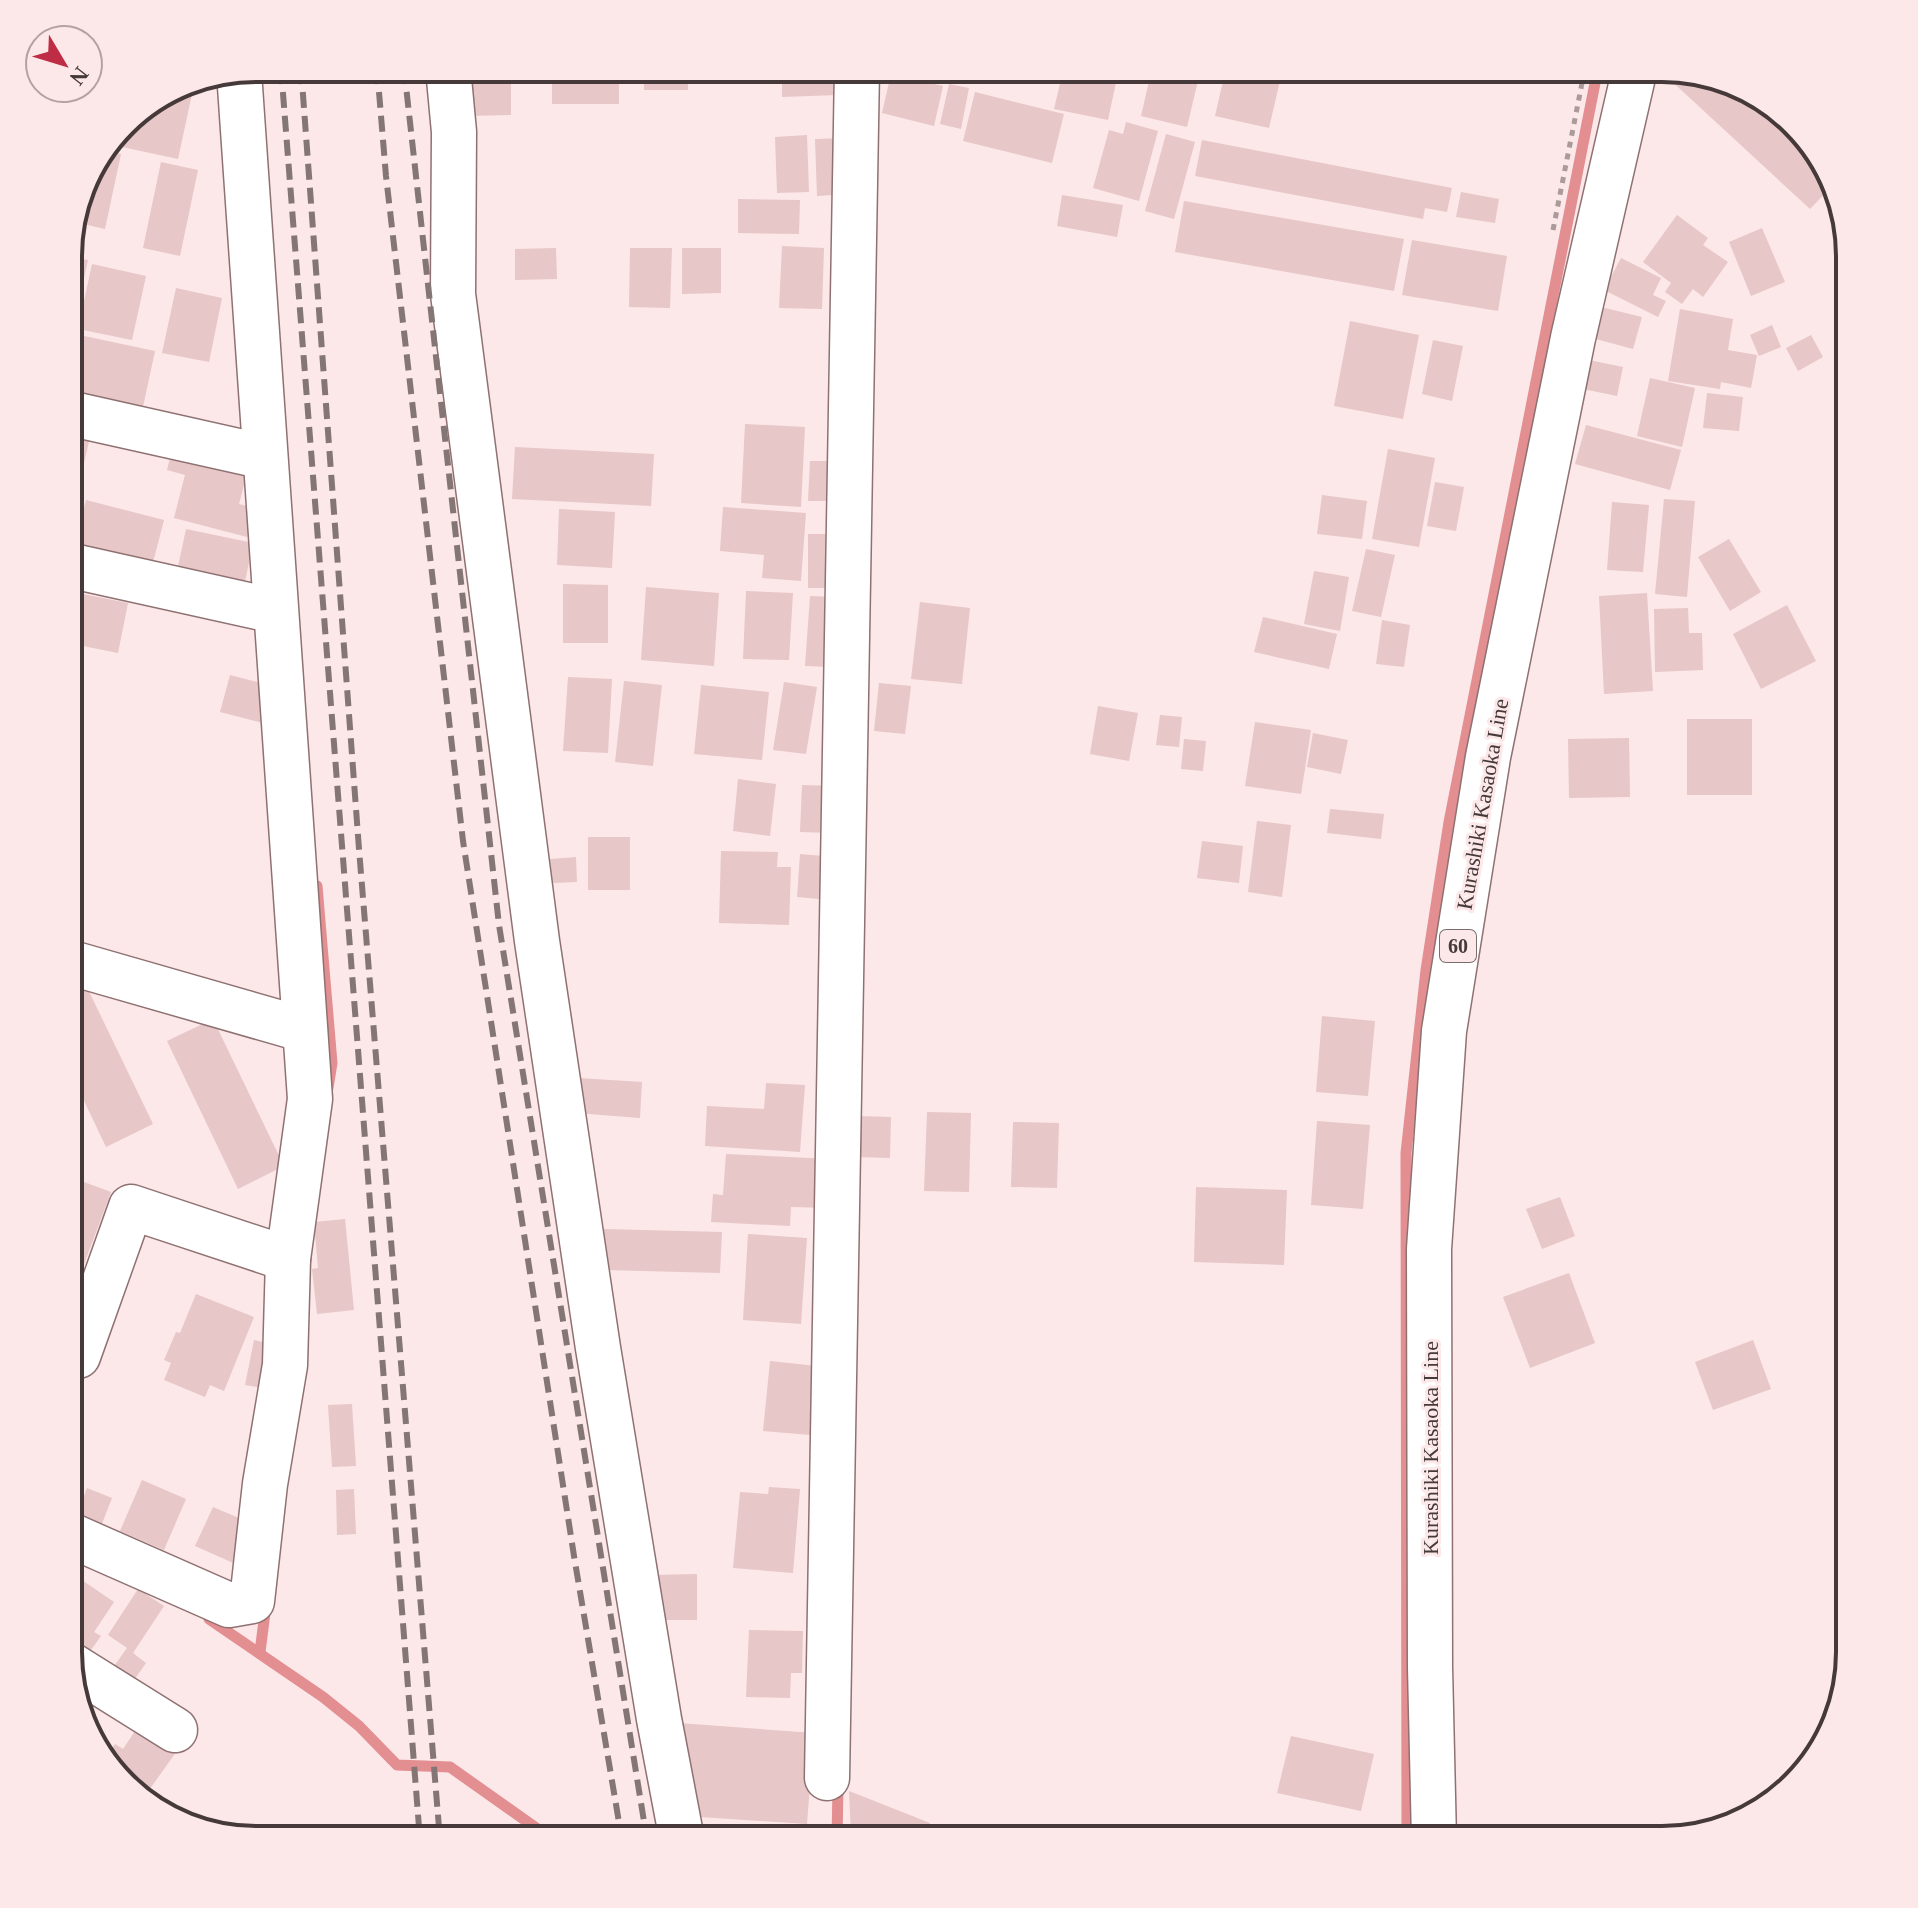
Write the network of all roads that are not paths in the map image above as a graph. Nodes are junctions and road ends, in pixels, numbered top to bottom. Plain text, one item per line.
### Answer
1 (449, 82) edge
2 (857, 82) edge
3 (1632, 82) edge
4 (240, 83) edge
5 (82, 416) edge
6 (265, 457) junction
7 (82, 568) edge
8 (275, 611) junction
9 (82, 966) edge
10 (305, 1030) junction
11 (288, 1259) junction
12 (82, 1345) edge
13 (82, 1540) edge
14 (83, 1672) edge
15 (175, 1730) dead end
16 (827, 1778) dead end
17 (679, 1826) edge
18 (1434, 1826) edge

1 - 17 street
2 - 16 street
3 - 18 street, Kurashiki Kasaoka Line / 60
4 - 6 street
5 - 6 street
6 - 8 street
7 - 8 street
8 - 10 street
9 - 10 street
10 - 11 street
11 - 12 street
11 - 13 street
14 - 15 street

